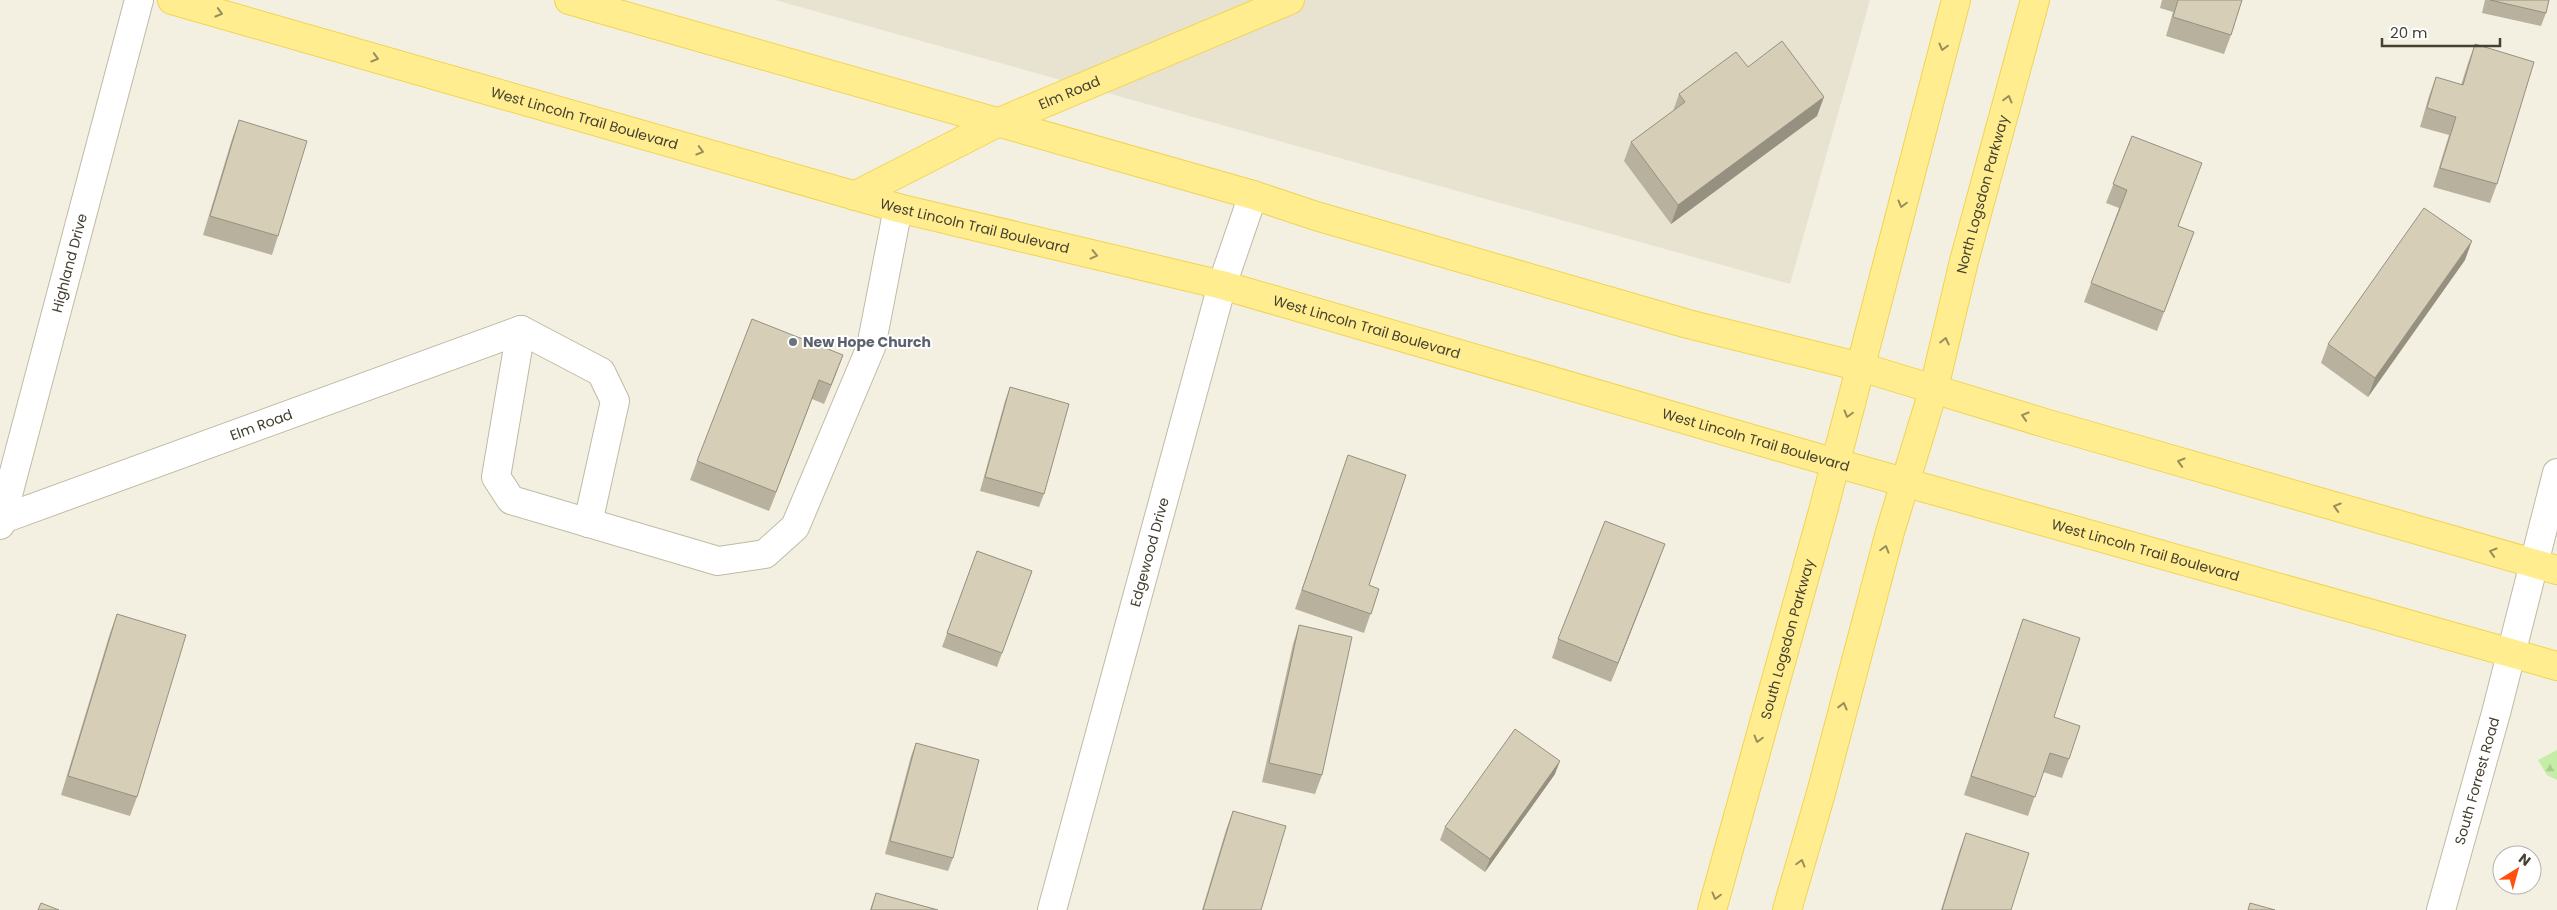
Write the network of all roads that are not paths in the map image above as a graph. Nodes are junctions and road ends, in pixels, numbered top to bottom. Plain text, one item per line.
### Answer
1 (139, 0) edge
2 (172, 0) edge
3 (569, 0) edge
4 (1290, 0) edge
5 (1956, 0) edge
6 (2035, 0) edge
7 (997, 123) junction
8 (1253, 195) junction
9 (854, 196) junction
10 (898, 208) junction
11 (1222, 285) junction
12 (522, 330) junction
13 (1861, 367) junction
14 (1934, 388) junction
15 (1836, 461) junction
16 (2557, 473) edge
17 (1906, 482) junction
18 (0, 521) edge
19 (588, 522) junction
20 (2545, 567) edge
21 (2511, 653) junction
22 (2557, 666) edge
23 (1052, 910) edge
24 (1712, 910) edge
25 (1787, 910) edge
26 (2441, 910) edge

1 - 18 street, Highland Drive
2 -> 9 main road, West Lincoln Trail Boulevard
3 - 7 main road
4 - 7 main road, Elm Road
5 -> 13 main road
14 -> 6 main road, North Logsdon Parkway
7 - 8 main road
7 - 9 main road, Elm Road
8 - 11 street, Edgewood Drive
8 - 13 main road
9 - 10 main road, West Lincoln Trail Boulevard
10 -> 11 main road, West Lincoln Trail Boulevard
10 - 19 street
11 - 15 main road, West Lincoln Trail Boulevard
11 - 23 street, Edgewood Drive
12 - 18 street, Elm Road
12 - 19 street
12 - 19 street
13 - 14 main road
13 -> 15 main road, South Logsdon Parkway
14 - 17 main road
20 -> 14 main road
15 - 17 main road, West Lincoln Trail Boulevard
15 -> 24 main road, South Logsdon Parkway
16 - 20 street, South Forrest Road
17 - 21 main road, West Lincoln Trail Boulevard
25 -> 17 main road
20 - 21 street, South Forrest Road
21 - 22 main road, West Lincoln Trail Boulevard
21 - 26 street, South Forrest Road

